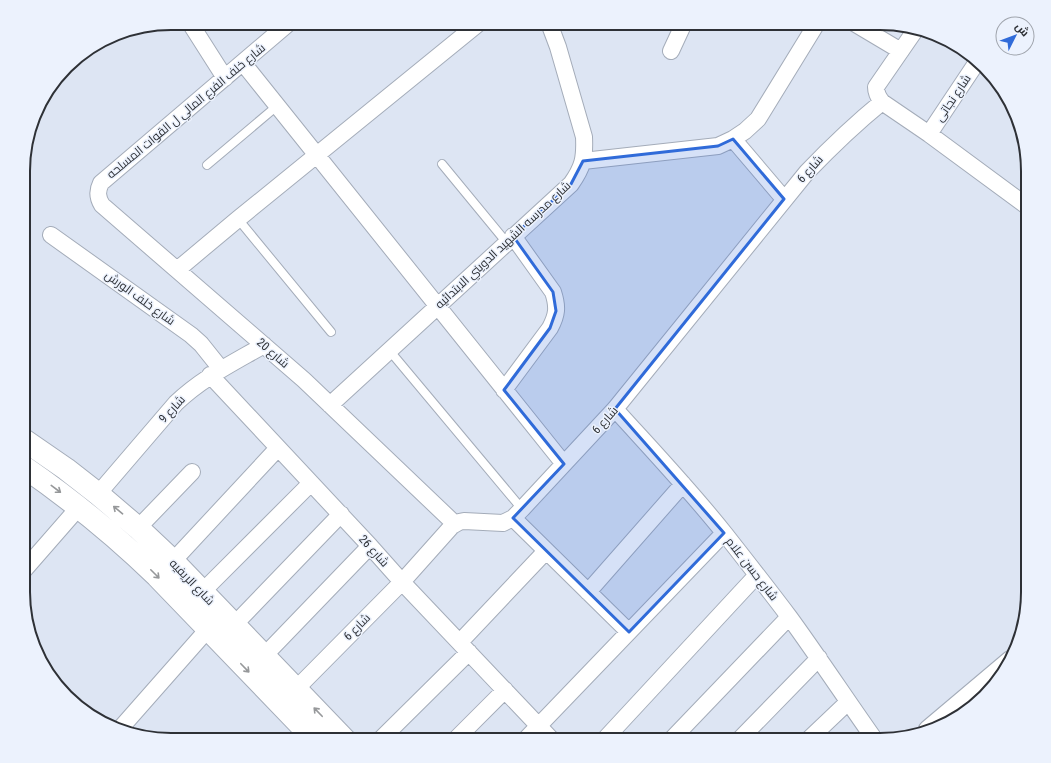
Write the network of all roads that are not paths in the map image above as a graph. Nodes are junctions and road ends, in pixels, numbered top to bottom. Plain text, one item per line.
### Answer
1 (194, 30) edge
2 (281, 30) edge
3 (470, 30) edge
4 (552, 30) edge
5 (681, 30) edge
6 (813, 30) edge
7 (866, 30) edge
8 (912, 34) edge
9 (671, 51) dead end
10 (900, 51) junction
11 (243, 63) junction
12 (974, 66) edge
13 (225, 78) junction
14 (882, 102) junction
15 (277, 106) junction
16 (929, 134) junction
17 (733, 139) junction
18 (317, 155) junction
19 (583, 161) junction
20 (442, 164) dead end
21 (207, 165) dead end
22 (101, 183) joint
23 (784, 199) junction
24 (1021, 202) edge
25 (238, 219) junction
26 (51, 235) dead end
27 (510, 239) junction
28 (177, 270) junction
29 (437, 306) junction
30 (331, 332) dead end
31 (264, 345) junction
32 (389, 350) junction
33 (216, 372) junction
34 (504, 390) junction
35 (330, 405) junction
36 (615, 409) junction
37 (30, 444) edge
38 (278, 448) junction
39 (564, 464) junction
40 (30, 471) edge
41 (192, 472) dead end
42 (311, 483) junction
43 (683, 484) junction
44 (98, 494) junction
45 (79, 507) junction
46 (340, 514) junction
47 (517, 514) junction
48 (455, 524) junction
49 (138, 528) junction
50 (724, 533) junction
51 (370, 546) junction
52 (546, 551) junction
53 (172, 561) junction
54 (30, 563) edge
55 (757, 575) junction
56 (402, 582) junction
57 (202, 592) junction
58 (588, 592) junction
59 (789, 617) junction
60 (234, 625) junction
61 (208, 629) junction
62 (629, 632) junction
63 (465, 647) junction
64 (264, 656) junction
65 (819, 658) junction
66 (998, 669) edge
67 (296, 689) junction
68 (505, 690) junction
69 (848, 702) junction
70 (936, 721) edge
71 (127, 726) edge
72 (539, 726) junction
73 (308, 733) edge
74 (338, 733) edge
75 (386, 733) edge
76 (462, 733) edge
77 (532, 733) edge
78 (546, 733) edge
79 (610, 733) edge
80 (678, 733) edge
81 (746, 733) edge
82 (815, 733) edge
83 (870, 733) edge

1 - 13 street
2 - 11 street, شارع خلف الفرع المالي ل القوات المسلحه
3 - 18 street
4 - 19 street, شارع مدرسه الشهيد الدويني الابتدائيه
5 - 9 street
6 - 17 street
7 - 10 street
8 - 10 street
10 - 14 street
11 - 13 street, شارع خلف الفرع المالي ل القوات المسلحه
11 - 15 street
12 - 16 street, شارع نجاتى
13 - 22 street, شارع خلف الفرع المالي ل القوات المسلحه
14 - 16 street
14 - 23 street, شارع 6
15 - 18 street
15 - 21 lane
16 - 24 street
17 - 19 street
17 - 23 street
18 - 25 street
18 - 29 street
19 - 27 street, شارع مدرسه الشهيد الدويني الابتدائيه
20 - 27 lane
22 - 28 street, شارع 20
23 - 36 street, شارع 6
25 - 28 street
25 - 30 lane
26 - 33 street, شارع خلف الورش
27 - 29 street, شارع مدرسه الشهيد الدويني الابتدائيه
27 - 34 street
28 - 31 street, شارع 20
29 - 32 street, شارع مدرسه الشهيد الدويني الابتدائيه
29 - 34 street
31 - 33 street, شارع 9
31 - 35 street, شارع 20
32 - 35 street, شارع مدرسه الشهيد الدويني الابتدائيه
32 - 47 lane
33 - 38 street, شارع 26
33 - 44 street, شارع 9
34 - 39 street
35 - 48 street, شارع 20
36 - 39 street, شارع 6
36 - 43 street, شارع حسن علام
37 - 44 street, شارع الريفيه
38 - 42 street, شارع 26
38 - 53 street
39 - 47 street, شارع 6
40 -> 45 street, شارع الريفيه
41 - 49 street
42 - 46 street, شارع 26
42 - 57 street
43 - 50 street, شارع حسن علام
43 - 58 street
49 -> 44 street, شارع الريفيه
45 - 54 street
45 -> 61 street, شارع الريفيه
46 - 51 street, شارع 26
46 - 60 street
47 - 48 street
47 - 52 street
48 - 56 street, شارع 6
49 - 53 street, شارع الريفيه
50 - 55 street, شارع حسن علام
50 - 62 street
51 - 56 street, شارع 26
51 - 64 street
52 - 58 street
52 - 63 street
53 - 57 street, شارع الريفيه
55 - 59 street, شارع حسن علام
55 - 79 street
56 - 63 street, شارع 26
56 - 67 street, شارع 6
57 - 60 street, شارع الريفيه
58 - 62 street
59 - 65 street, شارع حسن علام
59 - 80 street
60 - 64 street, شارع الريفيه
61 - 71 street
61 -> 73 street, شارع الريفيه
62 - 72 street
63 - 68 street, شارع 26
63 - 75 street
64 - 67 street, شارع الريفيه
65 - 69 street, شارع حسن علام
65 - 81 street
66 - 70 street
74 -> 67 street, شارع الريفيه
68 - 72 street, شارع 26
68 - 76 street
69 - 82 street
69 - 83 street, شارع حسن علام
72 - 77 street
72 - 78 street, شارع 26

